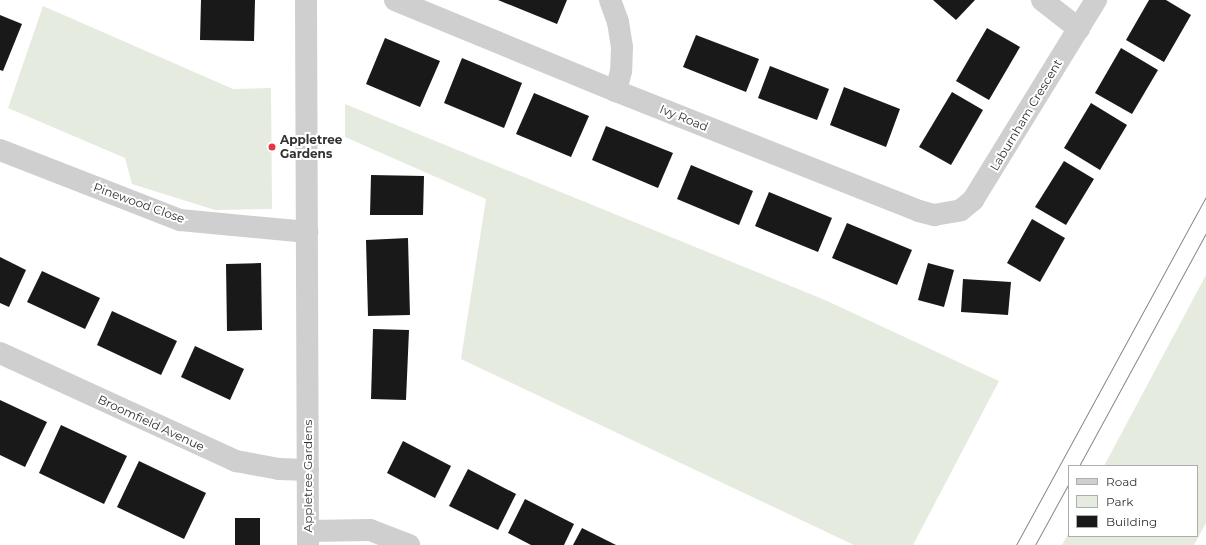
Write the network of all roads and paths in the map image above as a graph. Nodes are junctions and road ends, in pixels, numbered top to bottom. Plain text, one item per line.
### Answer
1 (306, 0) edge
2 (395, 0) edge
3 (610, 0) edge
4 (1042, 0) edge
5 (1096, 0) edge
6 (1078, 29) junction
7 (616, 91) junction
8 (0, 150) edge
9 (973, 200) joint
10 (307, 232) junction
11 (0, 353) edge
12 (308, 470) junction
13 (308, 538) edge
14 (409, 545) edge

1 - 10 street, Appletree Gardens
2 - 7 street, Ivy Road
3 - 7 street
4 - 6 street
5 - 6 street, Laburnham Crescent
6 - 9 street, Laburnham Crescent
7 - 9 street, Ivy Road
8 - 10 street, Pinewood Close
10 - 12 street, Appletree Gardens
11 - 12 street, Broomfield Avenue
12 - 13 street, Appletree Gardens
13 - 14 street

